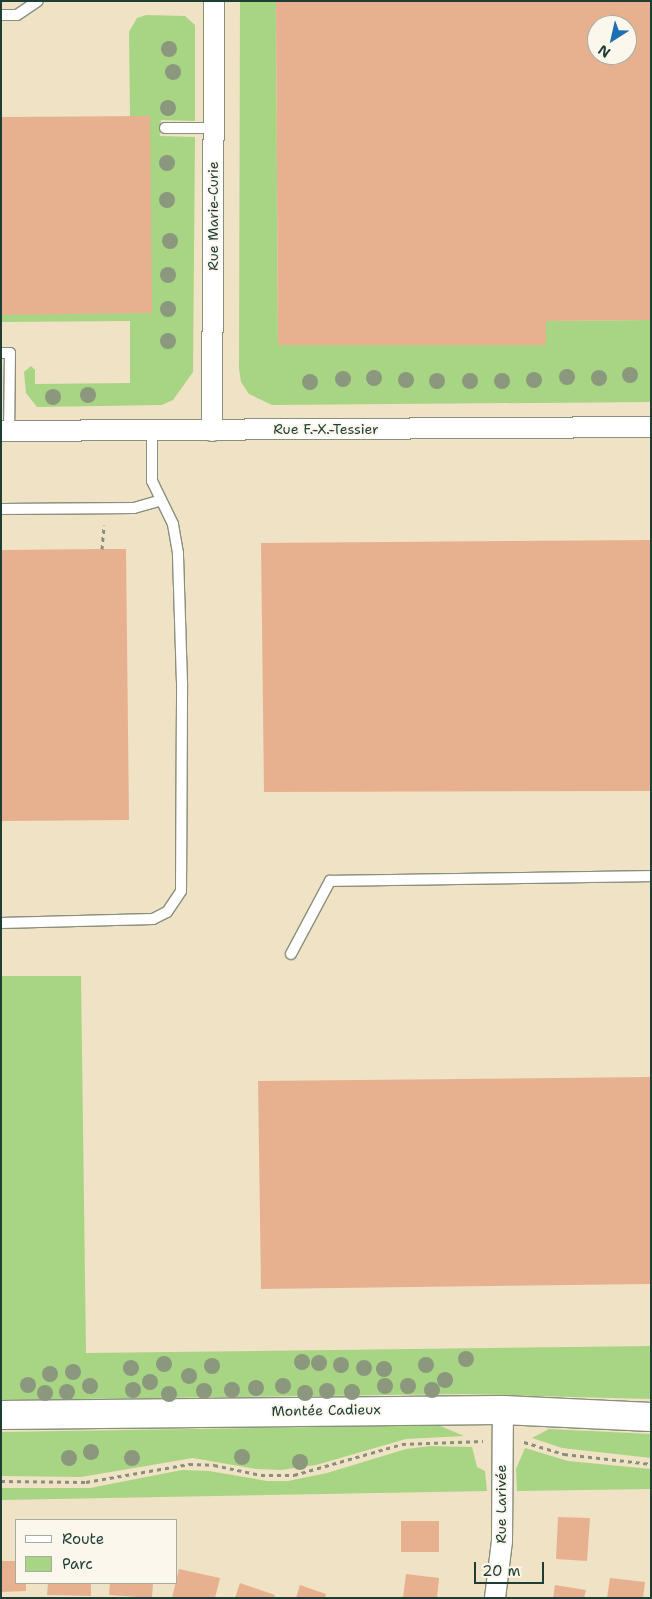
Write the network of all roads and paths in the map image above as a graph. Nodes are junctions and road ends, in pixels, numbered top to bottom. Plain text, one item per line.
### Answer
1 (38, 1) edge
2 (214, 1) edge
3 (1, 15) edge
4 (165, 128) dead end
5 (214, 128) junction
6 (1, 353) edge
7 (651, 427) edge
8 (152, 430) junction
9 (5, 431) edge
10 (212, 431) junction
11 (159, 501) junction
12 (104, 508) junction
13 (1, 509) edge
14 (102, 549) dead end
15 (651, 876) edge
16 (1, 923) edge
17 (291, 954) dead end
18 (502, 1410) junction
19 (1, 1415) edge
20 (651, 1416) edge
21 (468, 1441) dead end
22 (527, 1442) dead end
23 (651, 1464) edge
24 (1, 1481) edge
25 (495, 1598) edge

1 - 3 lane
2 - 5 street, Rue Marie-Curie
4 - 5 lane
5 - 10 street, Rue Marie-Curie
6 - 9 lane
7 - 10 street, Rue F.-X.-Tessier
8 - 9 street, Rue F.-X.-Tessier
8 - 10 street, Rue F.-X.-Tessier
8 - 11 lane
11 - 12 lane
11 - 16 lane
12 - 13 lane
12 - 14 path
15 - 17 lane
18 - 19 street, Montée Cadieux
18 - 20 street, Montée Cadieux
18 - 25 street, Rue Larivée
21 - 24 path
22 - 23 path

